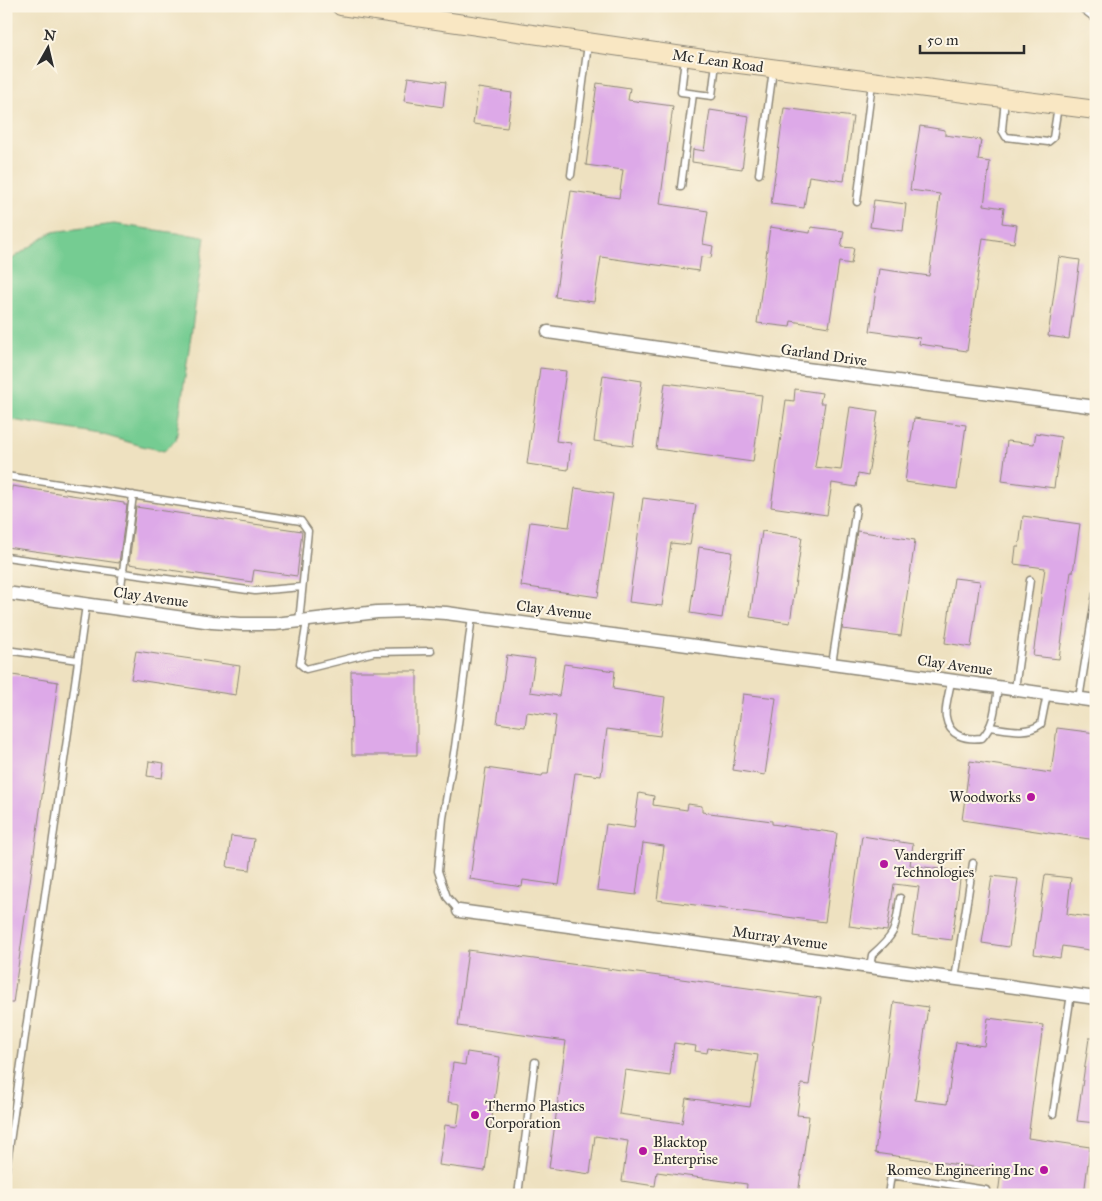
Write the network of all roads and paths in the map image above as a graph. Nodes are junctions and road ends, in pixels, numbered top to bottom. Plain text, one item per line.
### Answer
1 (341, 6) edge
2 (1079, 6) edge
3 (396, 10) edge
4 (1096, 19) edge
5 (588, 42) junction
6 (685, 57) junction
7 (717, 61) junction
8 (773, 69) junction
9 (872, 81) junction
10 (693, 94) junction
11 (1005, 98) junction
12 (1058, 105) junction
13 (1096, 110) edge
14 (759, 174) dead end
15 (570, 175) dead end
16 (681, 187) dead end
17 (857, 202) dead end
18 (548, 332) dead end
19 (1096, 407) edge
20 (6, 476) edge
21 (133, 495) junction
22 (856, 508) dead end
23 (6, 558) edge
24 (122, 574) junction
25 (1030, 580) dead end
26 (302, 587) junction
27 (6, 592) edge
28 (1096, 594) edge
29 (86, 605) junction
30 (118, 609) junction
31 (472, 616) junction
32 (303, 622) junction
33 (6, 650) edge
34 (431, 651) dead end
35 (78, 660) junction
36 (832, 664) junction
37 (951, 681) junction
38 (998, 687) junction
39 (1015, 689) junction
40 (1046, 694) junction
41 (1079, 699) junction
42 (1096, 701) edge
43 (990, 727) junction
44 (973, 862) dead end
45 (900, 898) dead end
46 (459, 911) joint
47 (870, 967) junction
48 (955, 978) junction
49 (1071, 994) junction
50 (1096, 998) edge
51 (535, 1062) dead end
52 (1053, 1114) dead end
53 (6, 1170) edge
54 (518, 1195) edge
55 (888, 1195) edge
56 (986, 1195) edge

1 - 3 main road, Mc Lean Road
2 - 4 lane
3 - 5 main road, Mc Lean Road
5 - 6 main road, Mc Lean Road
5 - 15 lane
6 - 7 main road, Mc Lean Road
6 - 10 lane
7 - 8 main road, Mc Lean Road
7 - 10 lane
8 - 9 main road, Mc Lean Road
8 - 14 lane
9 - 11 main road, Mc Lean Road
9 - 17 lane
10 - 16 lane
11 - 12 main road, Mc Lean Road
11 - 12 lane
12 - 13 main road, Mc Lean Road
18 - 19 street, Garland Drive
20 - 21 lane
21 - 24 lane
21 - 26 lane
22 - 36 lane
23 - 24 lane
24 - 26 lane
24 - 30 lane
25 - 39 lane
26 - 32 lane
27 - 29 street, Clay Avenue
28 - 41 lane
29 - 30 street, Clay Avenue
29 - 35 lane
30 - 32 street, Clay Avenue
31 - 32 street, Clay Avenue
31 - 36 street, Clay Avenue
31 - 46 lane
32 - 34 lane
33 - 35 lane
35 - 53 lane
36 - 37 street, Clay Avenue
37 - 38 street, Clay Avenue
37 - 43 lane
38 - 39 street, Clay Avenue
38 - 43 lane
39 - 40 street, Clay Avenue
40 - 41 street, Clay Avenue
40 - 43 lane
41 - 42 street, Clay Avenue
44 - 48 lane
45 - 47 lane
46 - 47 street, Murray Avenue
47 - 48 street, Murray Avenue
48 - 49 street, Murray Avenue
49 - 50 street, Murray Avenue
49 - 52 lane
51 - 54 lane
55 - 56 lane

